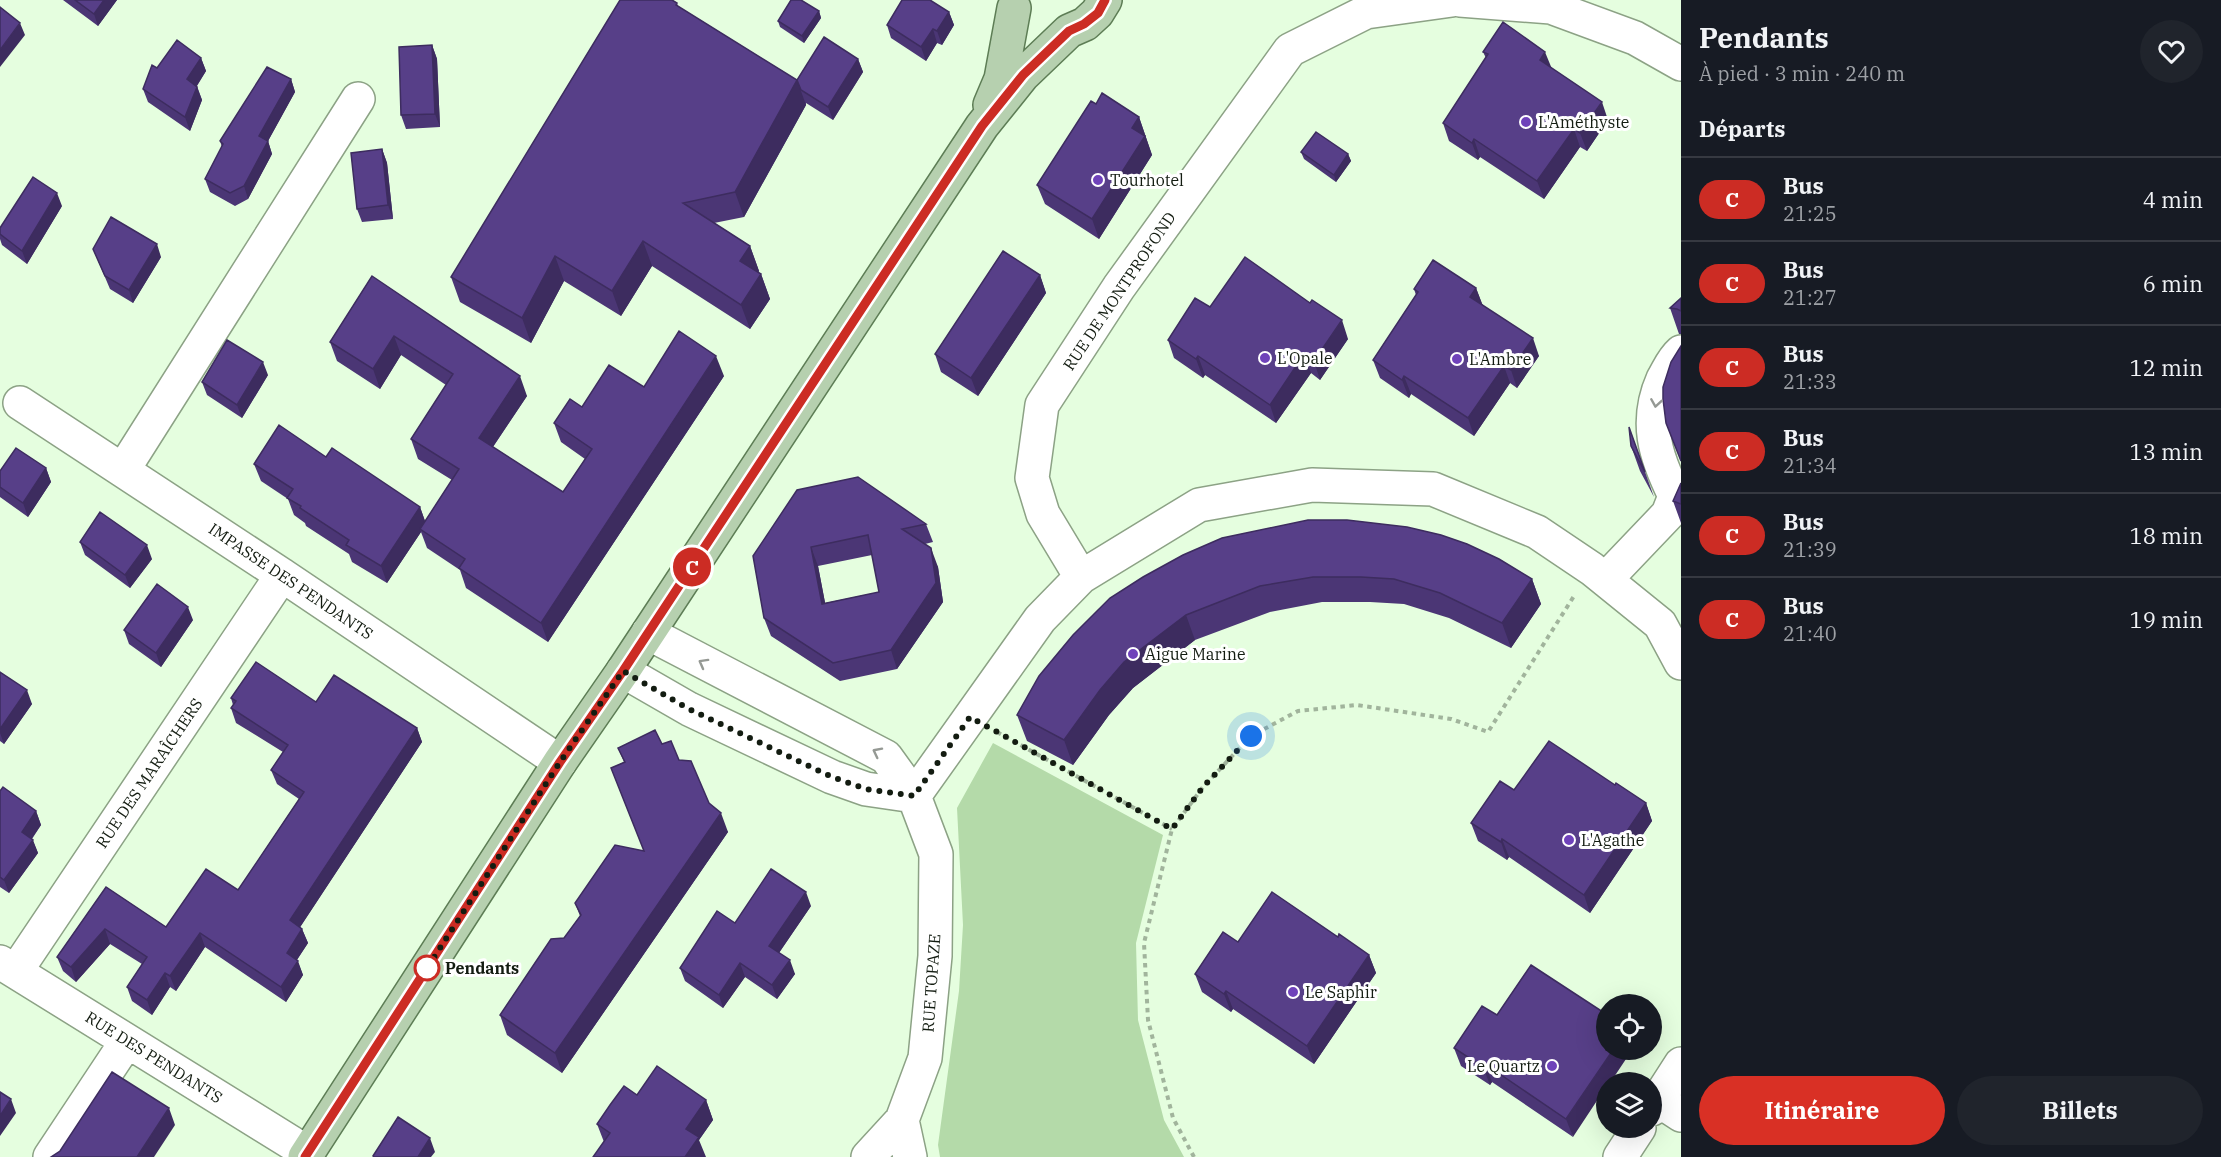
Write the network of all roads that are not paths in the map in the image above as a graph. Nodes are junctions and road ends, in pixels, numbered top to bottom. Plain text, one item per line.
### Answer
1 (1105, 0) edge
2 (1452, 0) edge
3 (1460, 0) edge
4 (1012, 4) edge
5 (1069, 31) junction
6 (1681, 64) edge
7 (358, 99) dead end
8 (982, 126) junction
9 (1681, 352) edge
10 (20, 404) dead end
11 (123, 470) junction
12 (1681, 527) edge
13 (282, 575) junction
14 (1082, 576) junction
15 (1606, 580) junction
16 (648, 633) junction
17 (1681, 663) edge
18 (623, 671) junction
19 (560, 762) junction
20 (914, 796) junction
21 (8, 967) edge
22 (127, 1041) junction
23 (1681, 1064) edge
24 (1663, 1108) edge
25 (902, 1120) junction
26 (1632, 1138) edge
27 (306, 1155) edge
28 (50, 1157) edge
29 (868, 1157) edge
30 (910, 1157) edge
31 (1620, 1157) edge

1 - 5 main road
2 - 14 street, RUE DE MONTPROFOND
3 - 6 street
4 - 5 main road
4 - 8 main road
5 - 8 main road
7 - 11 street
8 - 16 main road
9 -> 15 street
10 - 11 street, IMPASSE DES PENDANTS
11 - 13 street, IMPASSE DES PENDANTS
12 - 15 street
13 - 19 street, IMPASSE DES PENDANTS
13 - 21 street, RUE DES MARAÎCHERS
14 - 15 street
14 - 20 street
15 - 17 street
16 - 18 main road
20 -> 16 street, RUE TOPAZE
18 - 19 main road
18 - 20 street
19 - 27 main road
20 - 25 street, RUE TOPAZE
21 - 22 street, RUE DES PENDANTS
22 - 27 street, RUE DES PENDANTS
22 - 28 street
23 - 24 street
25 - 29 street, RUE TOPAZE
25 - 30 street
26 - 31 street

